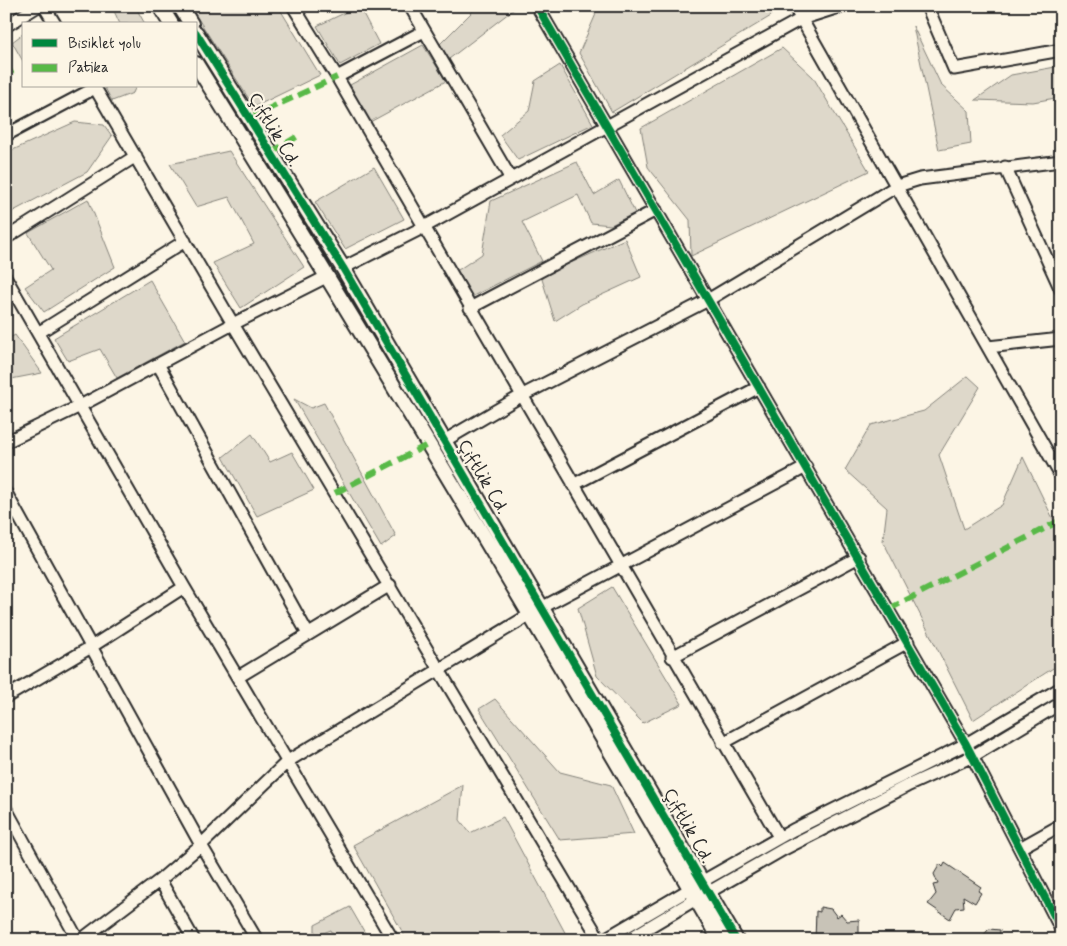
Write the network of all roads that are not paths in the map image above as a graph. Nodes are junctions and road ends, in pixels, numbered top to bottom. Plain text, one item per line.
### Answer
1 (38, 6) edge
2 (44, 6) edge
3 (160, 6) edge
4 (180, 6) edge
5 (293, 6) edge
6 (410, 6) edge
7 (537, 6) edge
8 (794, 6) edge
9 (842, 6) edge
10 (927, 6) edge
11 (801, 19) junction
12 (54, 22) edge
13 (170, 22) edge
14 (189, 22) edge
15 (6, 26) edge
16 (424, 31) junction
17 (198, 36) edge
18 (1061, 50) edge
19 (198, 67) edge
20 (337, 77) junction
21 (93, 88) edge
22 (96, 88) edge
23 (606, 126) junction
24 (6, 135) edge
25 (136, 156) junction
26 (1061, 161) edge
27 (1005, 167) junction
28 (511, 178) junction
29 (897, 186) junction
30 (656, 210) junction
31 (424, 227) junction
32 (6, 238) edge
33 (186, 240) junction
34 (343, 268) junction
35 (328, 276) junction
36 (6, 278) edge
37 (1061, 290) edge
38 (708, 300) junction
39 (470, 308) junction
40 (233, 324) junction
41 (38, 333) junction
42 (1061, 339) edge
43 (988, 347) junction
44 (158, 364) junction
45 (759, 387) junction
46 (521, 396) junction
47 (80, 406) junction
48 (444, 441) junction
49 (6, 442) edge
50 (806, 467) junction
51 (1061, 476) edge
52 (573, 485) junction
53 (6, 493) edge
54 (859, 557) junction
55 (620, 566) junction
56 (390, 585) junction
57 (184, 587) junction
58 (543, 607) junction
59 (530, 614) junction
60 (308, 634) junction
61 (908, 642) junction
62 (91, 647) junction
63 (672, 657) junction
64 (439, 668) junction
65 (238, 676) junction
66 (1061, 688) edge
67 (6, 697) edge
68 (1061, 703) edge
69 (723, 743) junction
70 (966, 744) junction
71 (973, 756) junction
72 (288, 761) junction
73 (6, 809) edge
74 (1061, 825) edge
75 (779, 838) junction
76 (201, 845) junction
77 (1020, 848) junction
78 (160, 880) junction
79 (706, 886) junction
80 (693, 894) junction
81 (1061, 929) edge
82 (80, 940) edge
83 (194, 940) edge
84 (257, 940) edge
85 (393, 940) edge
86 (601, 940) edge
87 (627, 940) edge
88 (720, 940) edge
89 (736, 940) edge

1 - 15 street
2 - 12 street
3 - 13 street
4 - 14 street
5 - 20 street
6 - 16 street
7 - 23 street
8 - 11 street
9 - 11 street
10 - 18 street
11 - 23 street
11 - 29 street
16 - 20 street
16 - 28 street
17 - 34 street, Çiftlik Cd.
19 - 35 street, Çiftlik Cd.
20 - 31 street
21 - 24 street
22 - 25 street
23 - 28 street
23 - 30 street
25 - 32 street
25 - 33 street
26 - 27 street
27 - 29 street
27 - 37 street
28 - 31 street
29 - 38 street
29 - 43 street
30 - 38 street
30 - 39 street
31 - 34 street
31 - 39 street
33 - 40 street
33 - 41 street
34 - 35 street
34 - 48 street, Çiftlik Cd.
35 - 40 street
35 - 59 street, Çiftlik Cd.
36 - 41 street
38 - 45 street
38 - 46 street
39 - 46 street
40 - 44 street
40 - 56 street
41 - 47 street
42 - 43 street
43 - 51 street
44 - 47 street
44 - 60 street
45 - 50 street
45 - 52 street
46 - 48 street
46 - 52 street
47 - 49 street
47 - 57 street
48 - 58 street, Çiftlik Cd.
50 - 54 street
50 - 55 street
52 - 55 street
53 - 62 street
54 - 61 street
54 - 63 street
55 - 58 street
55 - 63 street
56 - 60 street
56 - 64 street
57 - 62 street
57 - 65 street
58 - 79 street, Çiftlik Cd.
59 - 64 street
59 - 80 street, Çiftlik Cd.
60 - 65 street
61 - 69 street
61 - 70 street
62 - 67 street
62 - 76 street
63 - 69 street
64 - 72 street
64 - 86 street
65 - 72 street
66 - 70 street
68 - 71 street
69 - 75 street
70 - 71 street
70 - 75 street
71 - 77 street
71 - 79 street
72 - 76 street
72 - 85 street
73 - 82 street
74 - 77 street
75 - 79 street
76 - 78 street
76 - 84 street
77 - 81 street
78 - 82 street
78 - 83 street
79 - 80 street
79 - 89 street, Çiftlik Cd.
80 - 86 street
80 - 87 street
80 - 88 street, Çiftlik Cd.

